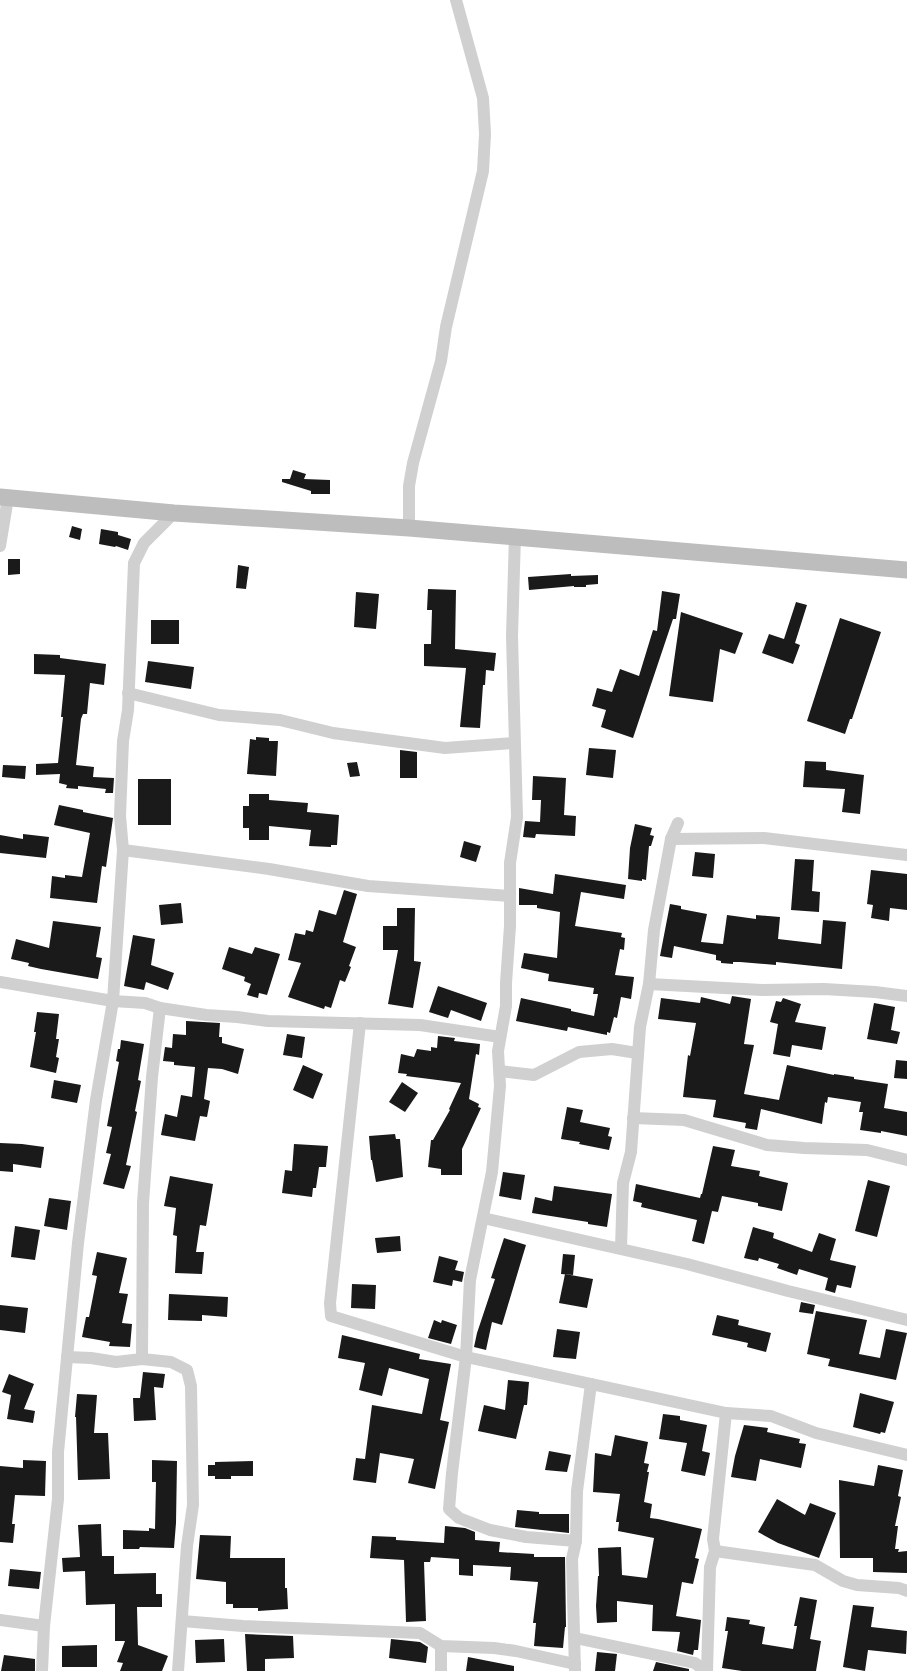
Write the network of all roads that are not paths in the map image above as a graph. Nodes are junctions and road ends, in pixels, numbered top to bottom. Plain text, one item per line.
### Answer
1 (456, 0) edge
2 (4, 498) edge
3 (174, 512) junction
4 (409, 528) junction
5 (515, 536) junction
6 (0, 546) edge
7 (907, 570) edge
8 (128, 693) junction
9 (514, 743) junction
10 (678, 823) dead end
11 (671, 839) junction
12 (123, 850) junction
13 (907, 855) edge
14 (510, 896) junction
15 (0, 982) edge
16 (649, 984) junction
17 (907, 996) edge
18 (113, 1001) junction
19 (160, 1008) junction
20 (360, 1023) junction
21 (500, 1037) junction
22 (637, 1053) junction
23 (500, 1071) junction
24 (633, 1118) junction
25 (907, 1160) edge
26 (483, 1218) junction
27 (622, 1248) junction
28 (907, 1320) edge
29 (67, 1357) junction
30 (466, 1357) junction
31 (142, 1359) junction
32 (591, 1384) junction
33 (726, 1413) junction
34 (907, 1454) edge
35 (576, 1542) junction
36 (715, 1551) junction
37 (907, 1591) edge
38 (0, 1620) edge
39 (182, 1621) junction
40 (44, 1626) junction
41 (575, 1638) junction
42 (440, 1646) junction
43 (575, 1668) edge
44 (42, 1671) edge
45 (178, 1671) edge
46 (441, 1671) edge
47 (706, 1671) edge

1 - 4 street
2 - 3 main road
2 - 6 street
3 - 4 main road
3 - 8 street
4 - 5 main road
5 - 7 main road
5 - 9 street
8 - 9 street
8 - 12 street
9 - 14 street
10 - 11 street
11 - 13 street
11 - 16 street
12 - 14 street
12 - 18 street
14 - 21 street
15 - 18 street
16 - 17 street
16 - 22 street
18 - 19 street
18 - 29 street
19 - 20 street
19 - 31 street
20 - 21 street
20 - 30 street
21 - 23 street
22 - 23 street
22 - 24 street
23 - 26 street
24 - 25 street
24 - 27 street
26 - 27 street
26 - 30 street
27 - 28 street
29 - 31 street
29 - 40 street
30 - 32 street
30 - 35 street
31 - 39 street
32 - 33 street
32 - 35 street
33 - 34 street
33 - 36 street
35 - 41 street
36 - 37 street
36 - 47 street
38 - 40 street
39 - 42 street
39 - 45 street
40 - 44 street
41 - 43 street
41 - 47 street
42 - 43 street
42 - 46 street

